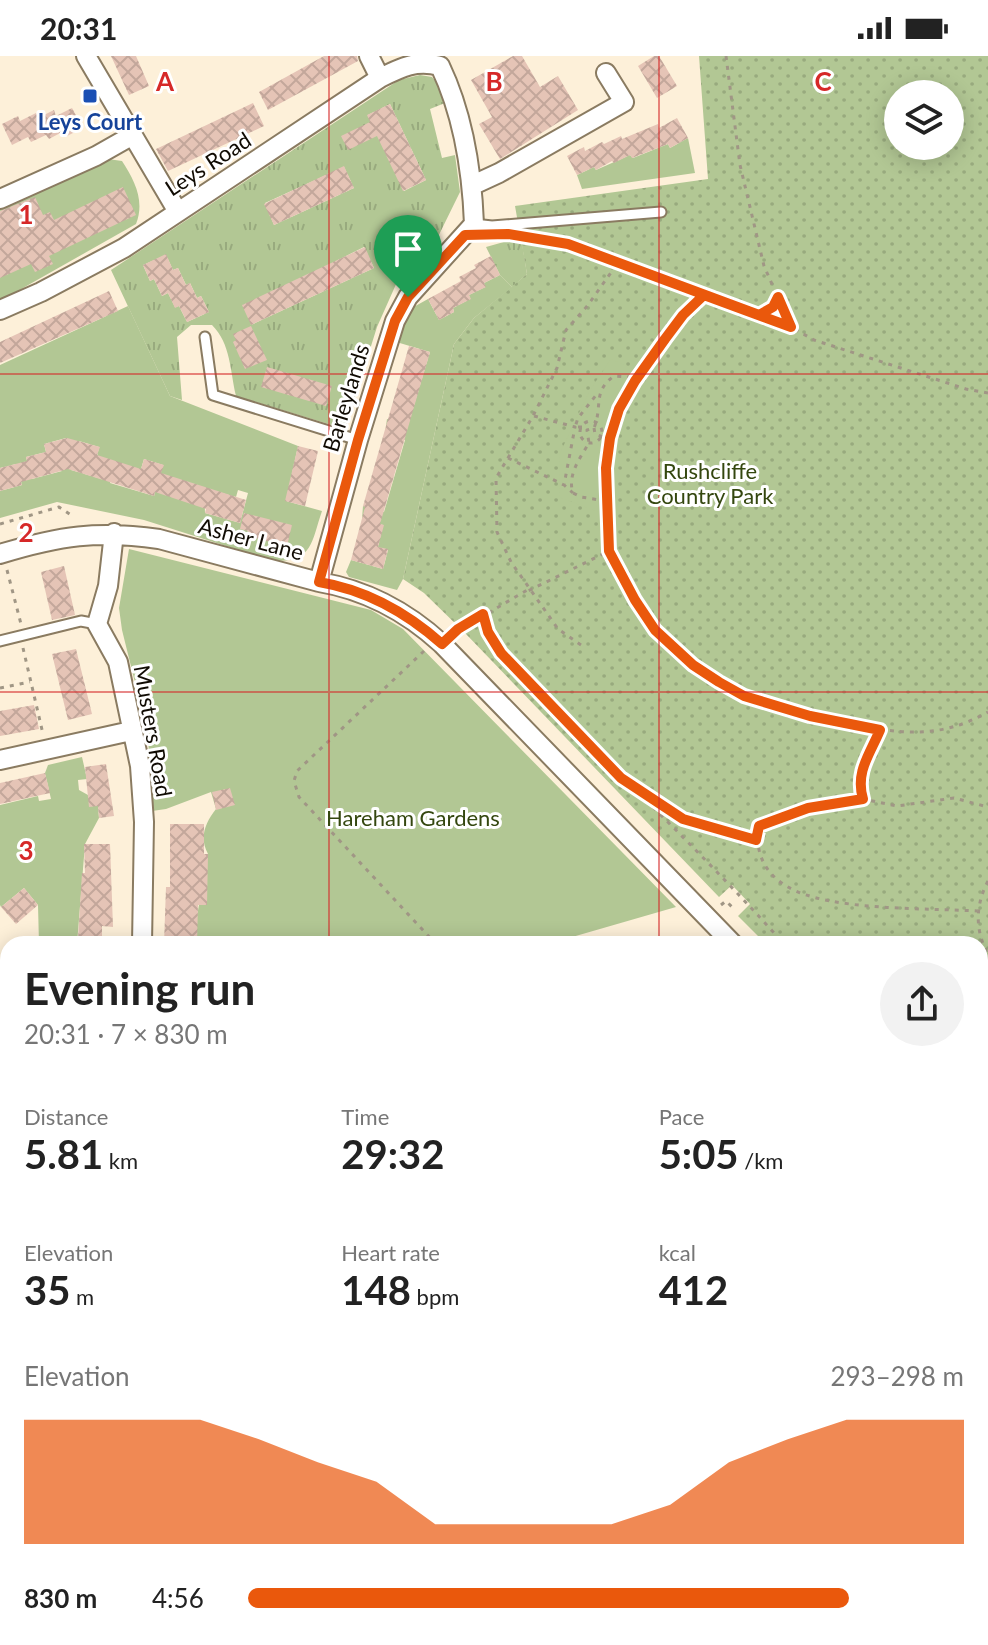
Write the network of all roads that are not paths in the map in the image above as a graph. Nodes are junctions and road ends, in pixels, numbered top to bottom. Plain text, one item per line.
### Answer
1 (86, 56) edge
2 (369, 56) edge
3 (446, 61) edge
4 (606, 73) dead end
5 (380, 78) junction
6 (133, 135) junction
7 (473, 185) junction
8 (0, 199) edge
9 (178, 212) junction
10 (661, 212) dead end
11 (474, 224) junction
12 (0, 310) edge
13 (205, 337) dead end
14 (358, 440) junction
15 (114, 533) junction
16 (1, 553) edge
17 (319, 582) junction
18 (97, 624) junction
19 (0, 641) edge
20 (131, 731) junction
21 (0, 760) edge
22 (142, 936) edge
23 (725, 936) edge

1 - 6 street
2 - 5 street
3 - 5 street, Leys Road
3 - 7 street
4 - 7 street
5 - 9 street, Leys Road
6 - 8 street
6 - 9 street
7 - 11 street
9 - 12 street, Leys Road
10 - 11 lane
11 - 14 street, Barleylands
13 - 14 lane
14 - 17 street, Barleylands
15 - 16 street, Asher Lane
15 - 17 street, Asher Lane
15 - 18 street
17 - 23 street, Asher Lane
18 - 19 lane
18 - 20 street, Musters Road
20 - 21 street
20 - 22 street, Musters Road

